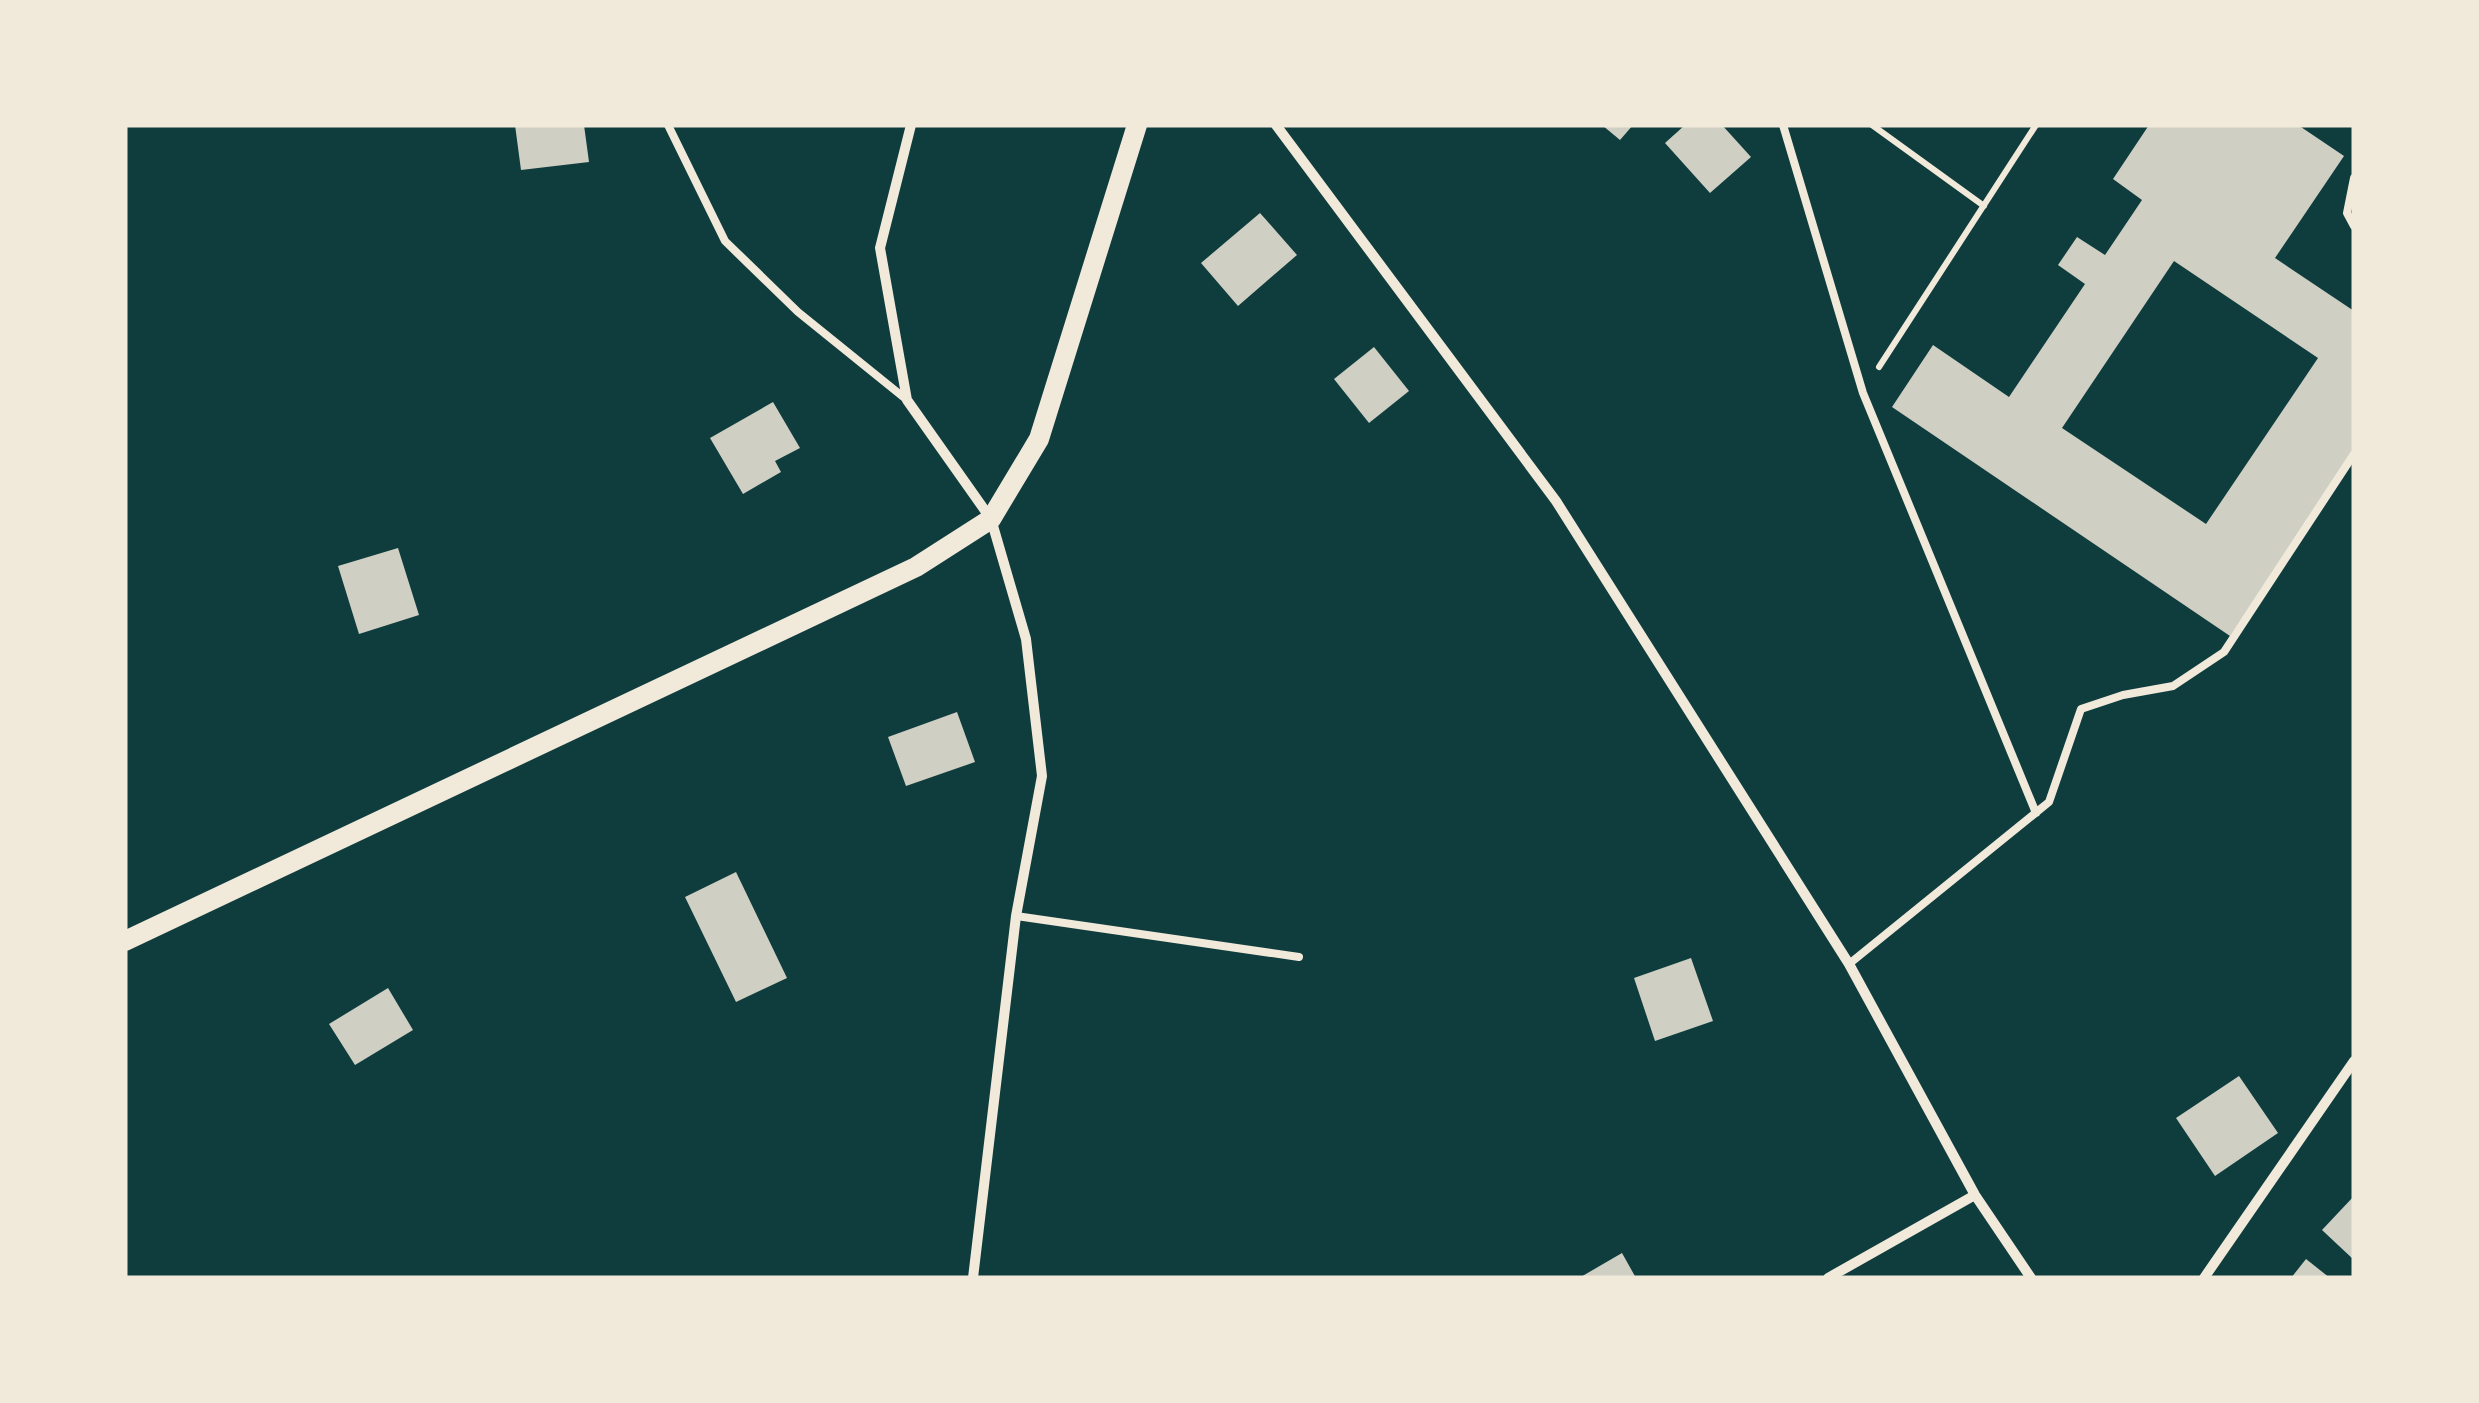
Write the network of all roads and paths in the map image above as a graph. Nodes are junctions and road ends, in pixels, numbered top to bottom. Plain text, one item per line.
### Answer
1 (668, 125) edge
2 (911, 125) edge
3 (1137, 125) edge
4 (1276, 125) edge
5 (1783, 125) edge
6 (1872, 125) edge
7 (2036, 125) edge
8 (2354, 178) edge
9 (1984, 206) junction
10 (2354, 226) edge
11 (1863, 392) junction
12 (907, 400) junction
13 (2354, 454) edge
14 (991, 518) junction
15 (2036, 813) junction
16 (1016, 916) junction
17 (125, 941) edge
18 (1299, 957) dead end
19 (1849, 964) junction
20 (2354, 1061) edge
21 (1974, 1195) junction
22 (973, 1278) edge
23 (1828, 1278) edge
24 (2031, 1278) edge
25 (2204, 1278) edge

1 - 12 lane
2 - 12 street
3 - 14 main road
4 - 19 street
5 - 11 lane
6 - 9 path
7 - 9 path
8 - 10 lane
9 - 11 path
11 - 15 lane
12 - 14 street
13 - 15 lane
14 - 16 street
14 - 17 main road
15 - 19 lane
16 - 18 lane
16 - 22 street
19 - 21 street
20 - 25 street
21 - 23 street
21 - 24 street

